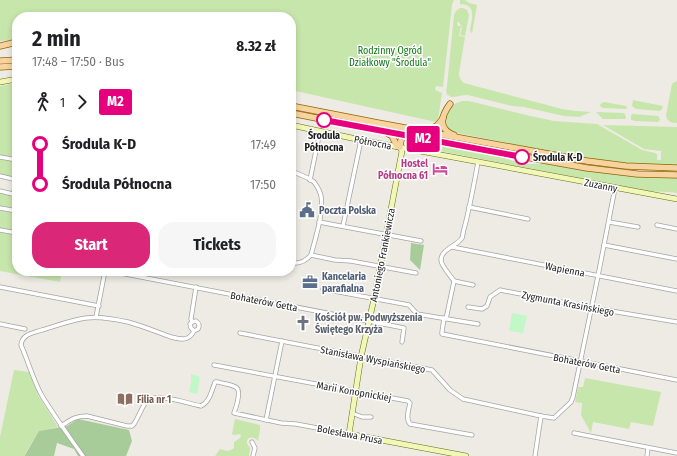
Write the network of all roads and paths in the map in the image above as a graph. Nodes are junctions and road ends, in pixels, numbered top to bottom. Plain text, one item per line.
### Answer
1 (12, 43) edge
2 (0, 46) edge
3 (12, 60) edge
4 (0, 61) edge
5 (12, 66) edge
6 (0, 67) edge
7 (12, 80) edge
8 (0, 82) edge
9 (450, 104) dead end
10 (296, 107) edge
11 (296, 114) edge
12 (443, 118) junction
13 (296, 126) edge
14 (320, 131) junction
15 (420, 131) junction
16 (385, 132) junction
17 (405, 135) junction
18 (457, 138) junction
19 (361, 140) junction
20 (399, 147) junction
21 (0, 157) edge
22 (12, 159) edge
23 (478, 162) junction
24 (677, 168) edge
25 (525, 171) joint
26 (296, 173) edge
27 (677, 175) edge
28 (0, 176) edge
29 (12, 179) edge
30 (310, 180) junction
31 (615, 188) junction
32 (0, 192) edge
33 (12, 194) edge
34 (677, 199) edge
35 (469, 207) junction
36 (0, 208) edge
37 (12, 210) edge
38 (528, 219) dead end
39 (319, 222) junction
40 (609, 222) junction
41 (657, 225) dead end
42 (343, 226) junction
43 (638, 227) dead end
44 (677, 229) edge
45 (0, 230) edge
46 (12, 232) edge
47 (386, 234) junction
48 (421, 241) dead end
49 (604, 245) junction
50 (452, 247) junction
51 (311, 255) junction
52 (677, 259) edge
53 (296, 264) edge
54 (380, 266) junction
55 (416, 273) dead end
56 (104, 276) edge
57 (137, 276) edge
58 (598, 276) junction
59 (454, 281) junction
60 (472, 285) dead end
61 (0, 287) edge
62 (196, 287) junction
63 (323, 289) dead end
64 (677, 291) edge
65 (374, 299) junction
66 (99, 306) junction
67 (468, 307) dead end
68 (592, 308) junction
69 (96, 317) junction
70 (445, 319) junction
71 (369, 321) junction
72 (192, 322) junction
73 (677, 322) edge
74 (0, 324) edge
75 (478, 324) dead end
76 (25, 329) dead end
77 (194, 330) junction
78 (240, 333) dead end
79 (282, 341) junction
80 (402, 342) dead end
81 (361, 357) junction
82 (581, 361) junction
83 (214, 365) dead end
84 (275, 376) junction
85 (677, 380) edge
86 (356, 391) junction
87 (352, 413) junction
88 (541, 416) junction
89 (371, 417) dead end
90 (266, 420) junction
91 (61, 426) junction
92 (574, 433) dead end
93 (349, 434) junction
94 (472, 435) dead end
95 (252, 442) dead end
96 (648, 448) junction
97 (677, 453) edge
98 (83, 456) edge
99 (253, 456) edge
100 (466, 456) edge
101 (535, 456) edge
102 (647, 456) edge

1 - 2 main road
3 - 4 main road
5 - 6 main road
7 - 8 street
9 - 12 main road
10 - 15 main road
11 - 16 main road
12 - 15 main road
12 - 18 main road
13 - 14 street, Północna
14 - 19 street, Północna
14 - 30 street
15 - 18 main road
16 - 17 main road
16 - 20 main road
17 - 20 main road
17 - 27 main road
18 - 24 main road
19 - 20 street, Północna
19 - 42 street
20 - 23 street, Północna
20 - 47 street, Antoniego Frankiewicza
21 - 22 street
23 - 25 street, Północna
23 - 35 street
25 - 31 street, Zuzanny
26 - 30 street
28 - 29 street
30 - 39 street
31 - 34 street, Zuzanny
31 - 40 street
32 - 33 street
35 - 38 street
35 - 50 street
36 - 37 street
39 - 42 street
39 - 51 street
40 - 43 street
40 - 49 street
41 - 44 street
42 - 47 street
45 - 46 street
47 - 48 street
47 - 54 street, Antoniego Frankiewicza
49 - 52 street
49 - 58 street
50 - 58 street, Wapienna
50 - 59 street
51 - 53 street
51 - 54 street
54 - 55 street
54 - 65 street, Antoniego Frankiewicza
56 - 66 street
57 - 62 street, Bohaterów Getta
58 - 64 street, Wapienna
58 - 68 street
59 - 60 street
59 - 70 street
61 - 66 street
62 - 71 street, Bohaterów Getta
62 - 72 street
63 - 65 street
65 - 70 street
65 - 71 street, Antoniego Frankiewicza
66 - 69 street
67 - 68 street, Zygmunta Krasińskiego
68 - 73 street, Zygmunta Krasińskiego
68 - 82 street
69 - 77 street
69 - 91 street
70 - 75 street
70 - 82 street, Bohaterów Getta
71 - 80 street, Bohaterów Getta
71 - 81 street, Antoniego Frankiewicza
72 - 77 street
72 - 77 street
74 - 76 street
78 - 79 street, Stanisława Wyspiańskiego
79 - 81 street, Stanisława Wyspiańskiego
79 - 84 street
81 - 86 street, Antoniego Frankiewicza
81 - 88 street, Stanisława Wyspiańskiego
82 - 85 street, Bohaterów Getta
82 - 88 street, Stanisława Wyspiańskiego
83 - 84 street, Marii Konopnickiej
84 - 86 street, Marii Konopnickiej
84 - 90 street
86 - 87 street, Antoniego Frankiewicza
86 - 94 street, Marii Konopnickiej
87 - 89 street
87 - 93 street, Antoniego Frankiewicza
88 - 101 street
90 - 91 street, Bolesława Prusa
90 - 93 street, Bolesława Prusa
91 - 98 street
92 - 96 street
93 - 100 street, Bolesława Prusa
95 - 99 street
96 - 97 street
96 - 102 street

